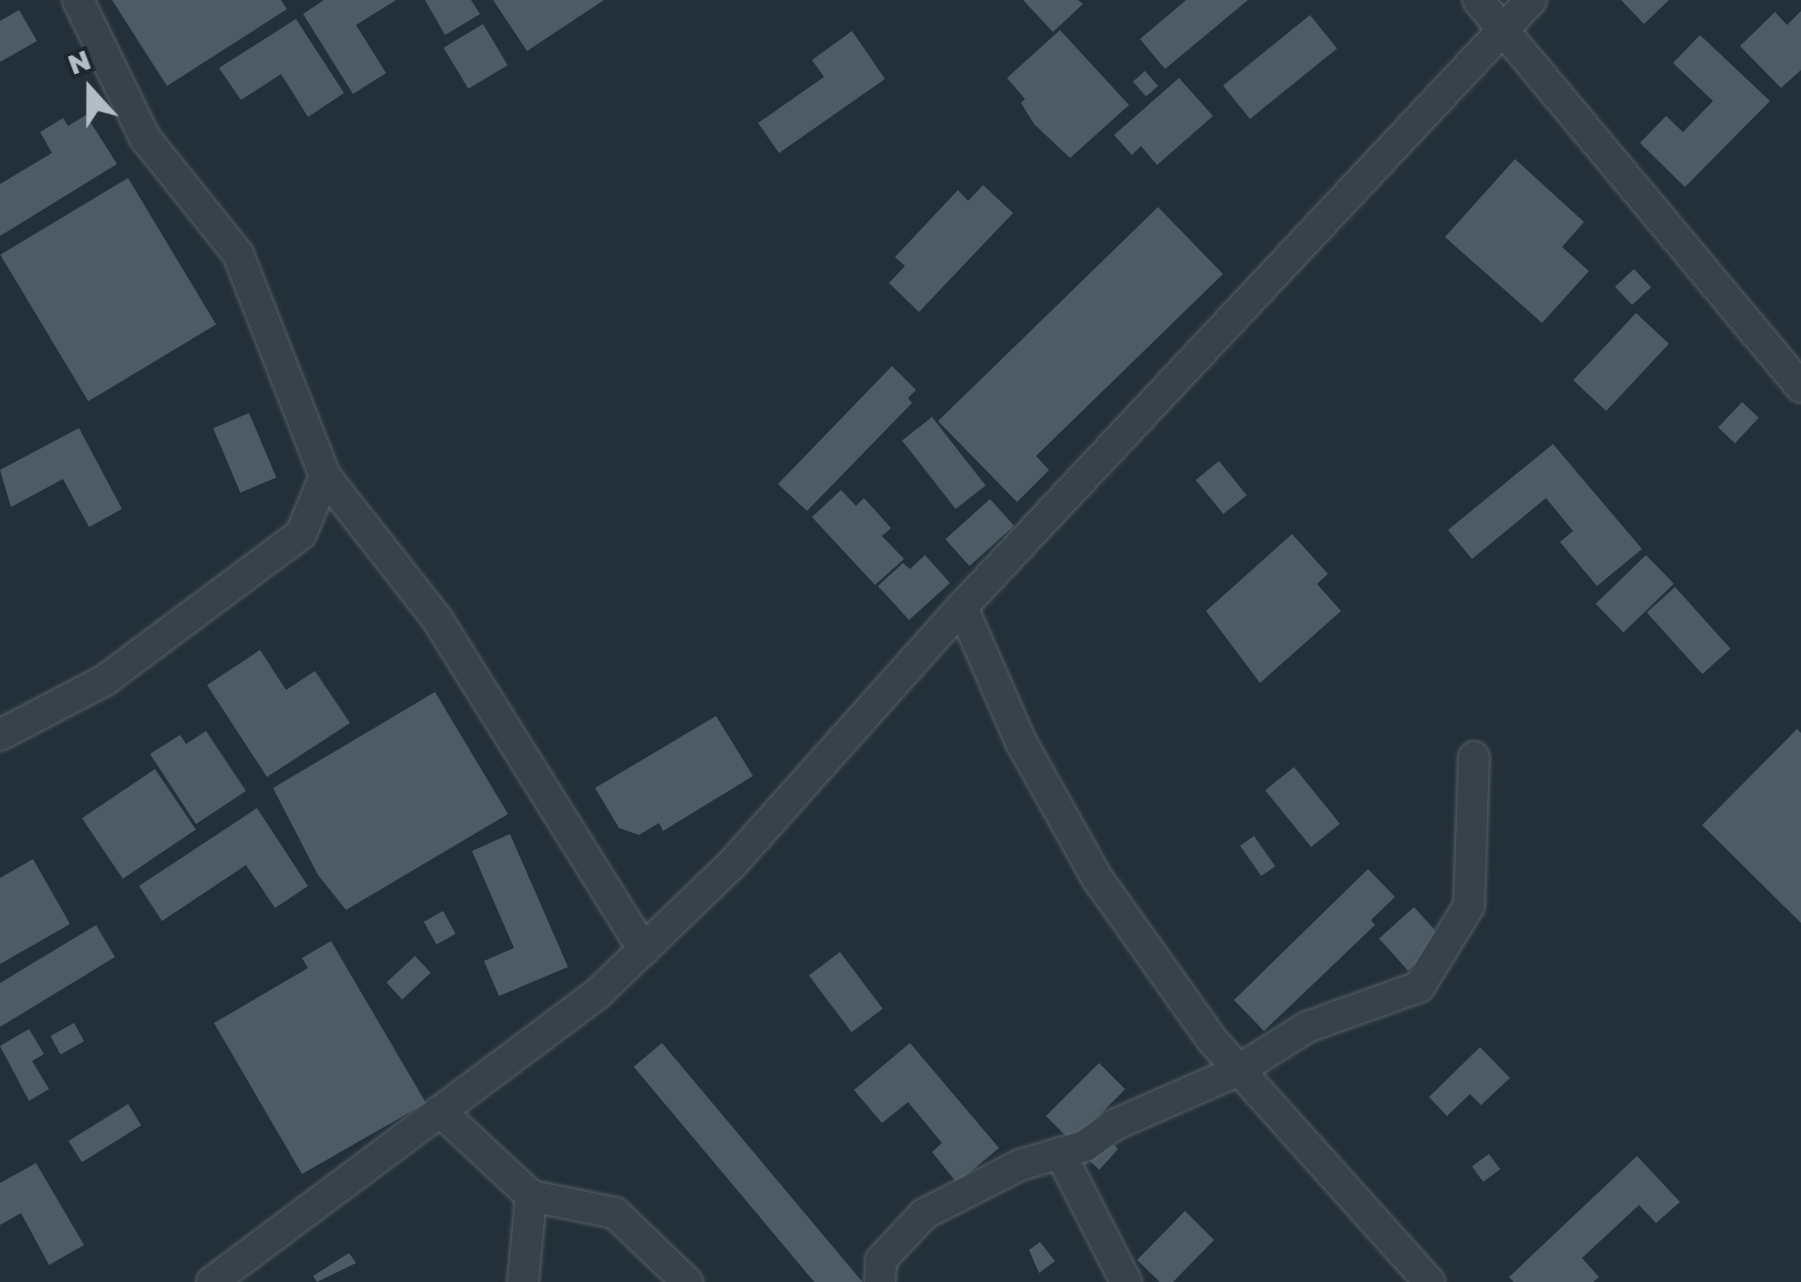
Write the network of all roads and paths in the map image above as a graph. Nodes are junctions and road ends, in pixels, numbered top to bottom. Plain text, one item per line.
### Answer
1 (78, 0) edge
2 (1478, 0) edge
3 (1531, 0) edge
4 (1500, 32) junction
5 (1801, 387) edge
6 (325, 476) junction
7 (962, 607) junction
8 (0, 736) edge
9 (1474, 757) dead end
10 (644, 950) junction
11 (1239, 1070) junction
12 (440, 1111) junction
13 (1060, 1153) junction
14 (531, 1196) junction
15 (1409, 1275) edge
16 (212, 1282) edge
17 (523, 1282) edge
18 (687, 1282) edge
19 (880, 1282) edge
20 (1126, 1282) edge

1 - 6 street
2 - 4 street
3 - 4 street
4 - 5 street
4 - 7 street
6 - 8 street
6 - 10 street
7 - 10 street
7 - 11 street
9 - 11 street
10 - 12 street
11 - 13 street
11 - 15 street
12 - 14 street
12 - 16 street
13 - 19 street
13 - 20 street
14 - 17 street
14 - 18 street

